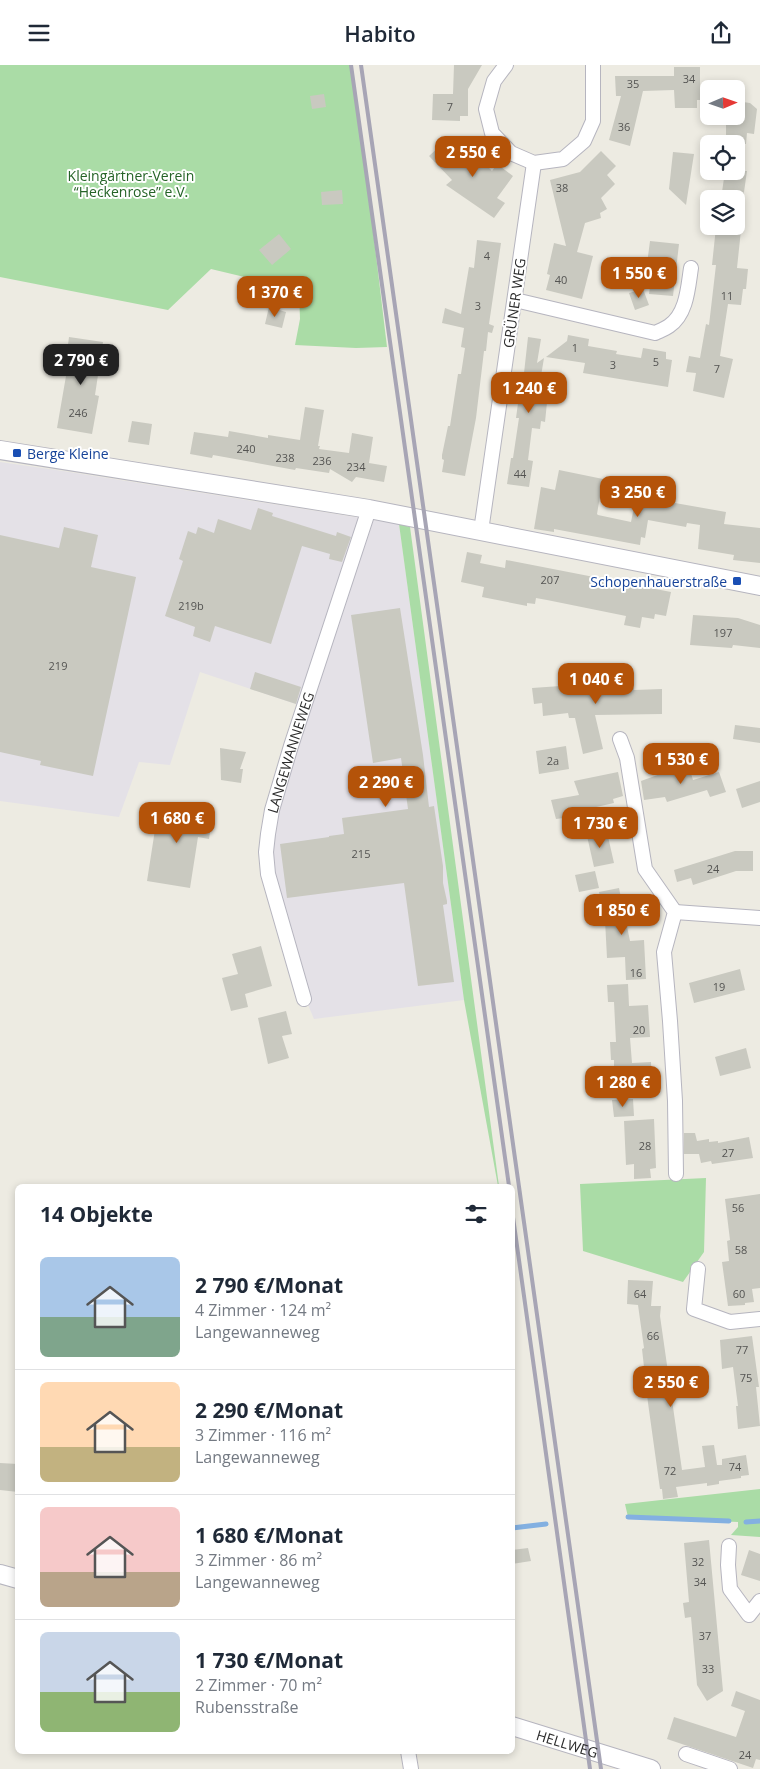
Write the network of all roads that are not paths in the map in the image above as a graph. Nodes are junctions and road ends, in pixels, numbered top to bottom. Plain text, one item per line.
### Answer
1 (506, 65) edge
2 (593, 65) edge
3 (534, 163) junction
4 (691, 268) dead end
5 (515, 300) junction
6 (0, 450) edge
7 (369, 509) junction
8 (481, 531) junction
9 (760, 586) edge
10 (620, 739) dead end
11 (675, 912) junction
12 (760, 918) edge
13 (304, 999) dead end
14 (676, 1174) dead end
15 (698, 1269) dead end
16 (760, 1319) edge
17 (728, 1546) dead end
18 (0, 1574) edge
19 (15, 1578) edge
20 (760, 1601) edge
21 (515, 1727) edge
22 (408, 1754) edge
23 (686, 1754) dead end
24 (411, 1769) edge
25 (651, 1769) edge
26 (730, 1769) edge

1 - 3 street
2 - 3 street
3 - 5 street, GRÜNER WEG
4 - 5 street
5 - 8 street, GRÜNER WEG
6 - 7 street
7 - 8 street
7 - 13 street, LANGEWANNEWEG
8 - 9 street
10 - 11 street
11 - 12 street
11 - 14 street
15 - 16 street
17 - 20 street
18 - 19 street
21 - 25 street, HELLWEG
22 - 24 street
23 - 26 street

